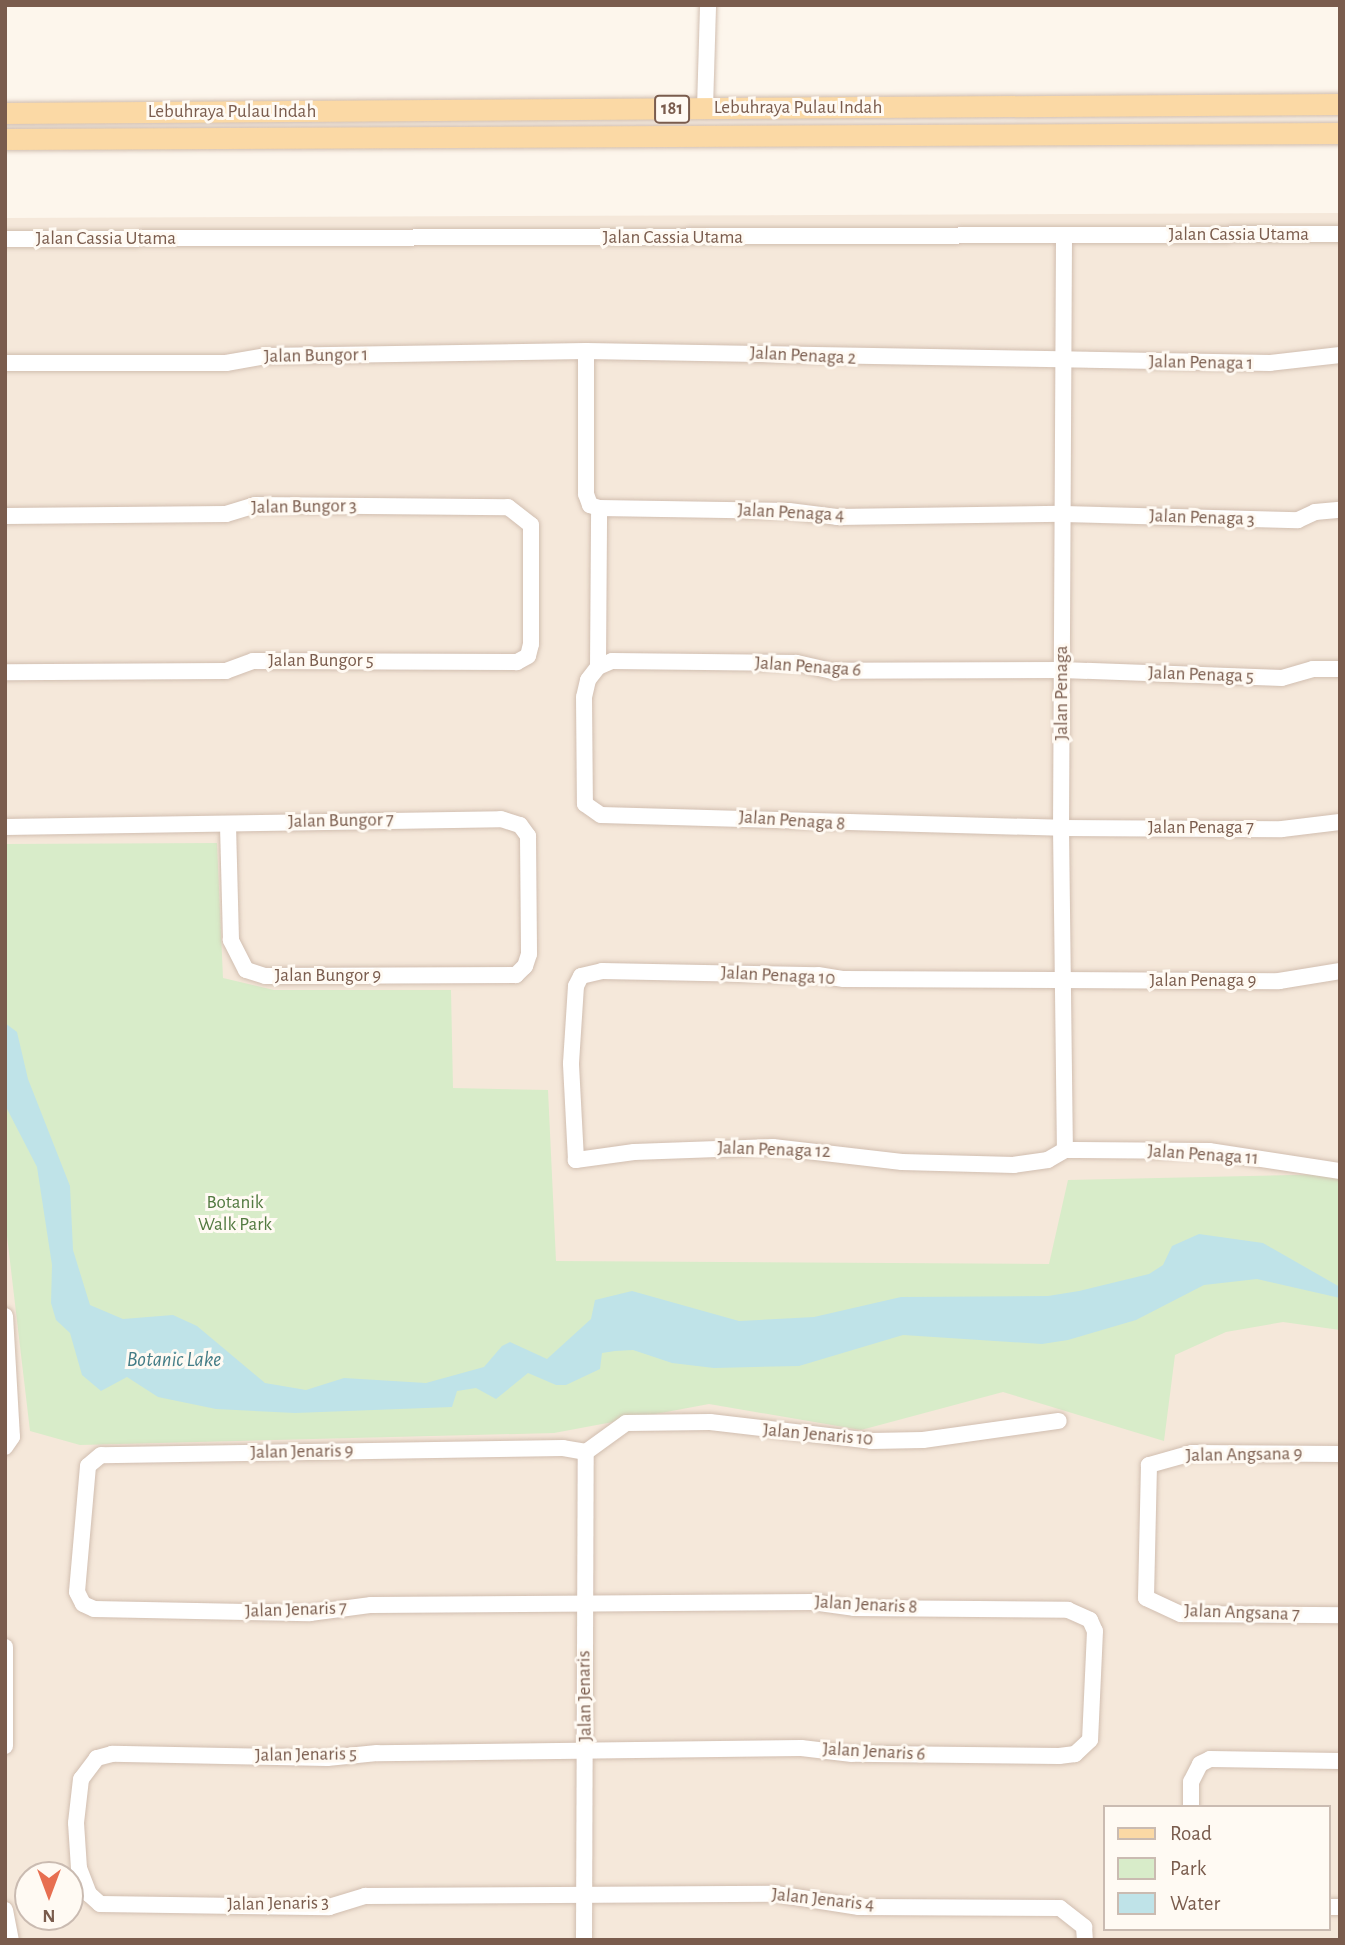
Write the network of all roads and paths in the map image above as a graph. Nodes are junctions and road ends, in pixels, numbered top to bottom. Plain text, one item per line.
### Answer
1 (708, 5) edge
2 (1340, 104) edge
3 (705, 108) junction
4 (5, 113) edge
5 (1340, 133) edge
6 (5, 139) edge
7 (1340, 234) edge
8 (1064, 237) junction
9 (5, 239) edge
10 (586, 351) junction
11 (1340, 355) edge
12 (1062, 361) junction
13 (5, 363) edge
14 (599, 508) junction
15 (1340, 510) edge
16 (1063, 514) junction
17 (5, 516) edge
18 (531, 590) joint
19 (598, 667) junction
20 (1340, 669) edge
21 (1062, 670) junction
22 (5, 671) edge
23 (1340, 822) edge
24 (5, 827) edge
25 (228, 827) junction
26 (1061, 828) junction
27 (1340, 971) edge
28 (516, 975) joint
29 (1065, 981) junction
30 (571, 1063) joint
31 (1065, 1150) junction
32 (1340, 1171) edge
33 (5, 1317) edge
34 (1059, 1421) dead end
35 (8, 1442) edge
36 (586, 1452) junction
37 (1340, 1454) edge
38 (81, 1530) joint
39 (1146, 1598) joint
40 (584, 1604) junction
41 (1340, 1615) edge
42 (5, 1647) edge
43 (1096, 1675) joint
44 (5, 1745) edge
45 (586, 1749) junction
46 (1340, 1761) edge
47 (1191, 1805) edge
48 (76, 1823) joint
49 (584, 1897) junction
50 (5, 1910) edge
51 (11, 1940) edge
52 (584, 1940) edge
53 (1085, 1940) edge

1 - 3 street
2 - 3 main road, Lebuhraya Pulau Indah / 181
3 - 4 main road, Lebuhraya Pulau Indah / 181
5 - 6 main road, Lebuhraya Pulau Indah / 181
7 - 8 street, Jalan Cassia Utama
8 - 9 street, Jalan Cassia Utama
8 - 12 street, Jalan Penaga
10 - 12 street, Jalan Penaga 2
10 - 13 street, Jalan Bungor 1
10 - 14 street
11 - 12 street, Jalan Penaga 1
12 - 16 street, Jalan Penaga
14 - 16 street, Jalan Penaga 4
14 - 19 street
15 - 16 street, Jalan Penaga 3
16 - 21 street, Jalan Penaga
17 - 18 street, Jalan Bungor 3
18 - 22 street, Jalan Bungor 5
19 - 21 street, Jalan Penaga 6
19 - 26 street, Jalan Penaga 8
20 - 21 street, Jalan Penaga 5
21 - 26 street, Jalan Penaga
23 - 26 street, Jalan Penaga 7
24 - 25 street, Jalan Bungor 7
25 - 28 street, Jalan Bungor 9
25 - 28 street, Jalan Bungor 7
26 - 29 street, Jalan Penaga
27 - 29 street, Jalan Penaga 9
29 - 30 street, Jalan Penaga 10
29 - 31 street, Jalan Penaga
30 - 31 street, Jalan Penaga 12
31 - 32 street, Jalan Penaga 11
33 - 35 street
34 - 36 street, Jalan Jenaris 10
36 - 38 street, Jalan Jenaris 9
36 - 40 street, Jalan Jenaris
37 - 39 street, Jalan Angsana 9
38 - 40 street, Jalan Jenaris 7
39 - 41 street, Jalan Angsana 7
40 - 43 street, Jalan Jenaris 8
40 - 45 street, Jalan Jenaris
42 - 44 street
43 - 45 street, Jalan Jenaris 6
45 - 48 street, Jalan Jenaris 5
45 - 49 street, Jalan Jenaris
46 - 47 street
48 - 49 street, Jalan Jenaris 3
49 - 52 street, Jalan Jenaris
49 - 53 street, Jalan Jenaris 4
50 - 51 street

